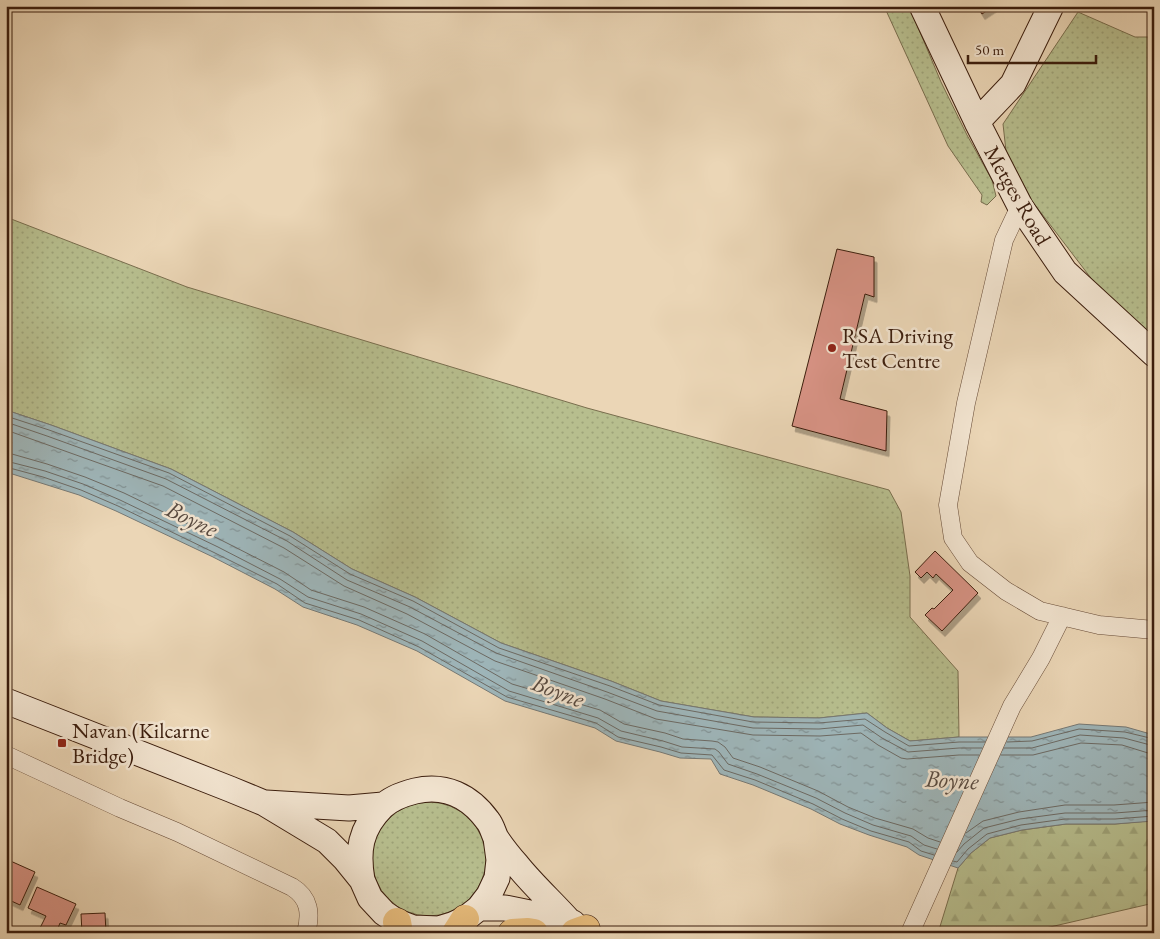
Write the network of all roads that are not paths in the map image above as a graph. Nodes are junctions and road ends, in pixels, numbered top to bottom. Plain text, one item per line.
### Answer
1 (922, 6) edge
2 (1051, 6) edge
3 (977, 122) junction
4 (1020, 206) junction
5 (1154, 354) edge
6 (1062, 616) junction
7 (1154, 630) edge
8 (6, 701) edge
9 (6, 755) edge
10 (264, 803) junction
11 (383, 805) junction
12 (496, 838) junction
13 (362, 880) junction
14 (467, 920) edge
15 (398, 927) edge
16 (581, 929) edge
17 (306, 933) edge
18 (512, 933) edge
19 (534, 933) edge
20 (910, 933) edge

1 - 3 main road, Metges Road
2 - 3 main road
3 - 4 main road, Metges Road
4 - 5 main road, Metges Road
4 - 6 street
6 - 7 street
6 - 20 street
8 - 10 main road
9 - 17 street
10 - 11 main road
10 - 13 main road
11 - 12 main road
11 - 13 main road
12 - 14 main road
12 - 16 main road
13 - 15 main road
14 - 15 main road
14 - 16 main road
18 - 19 highway

